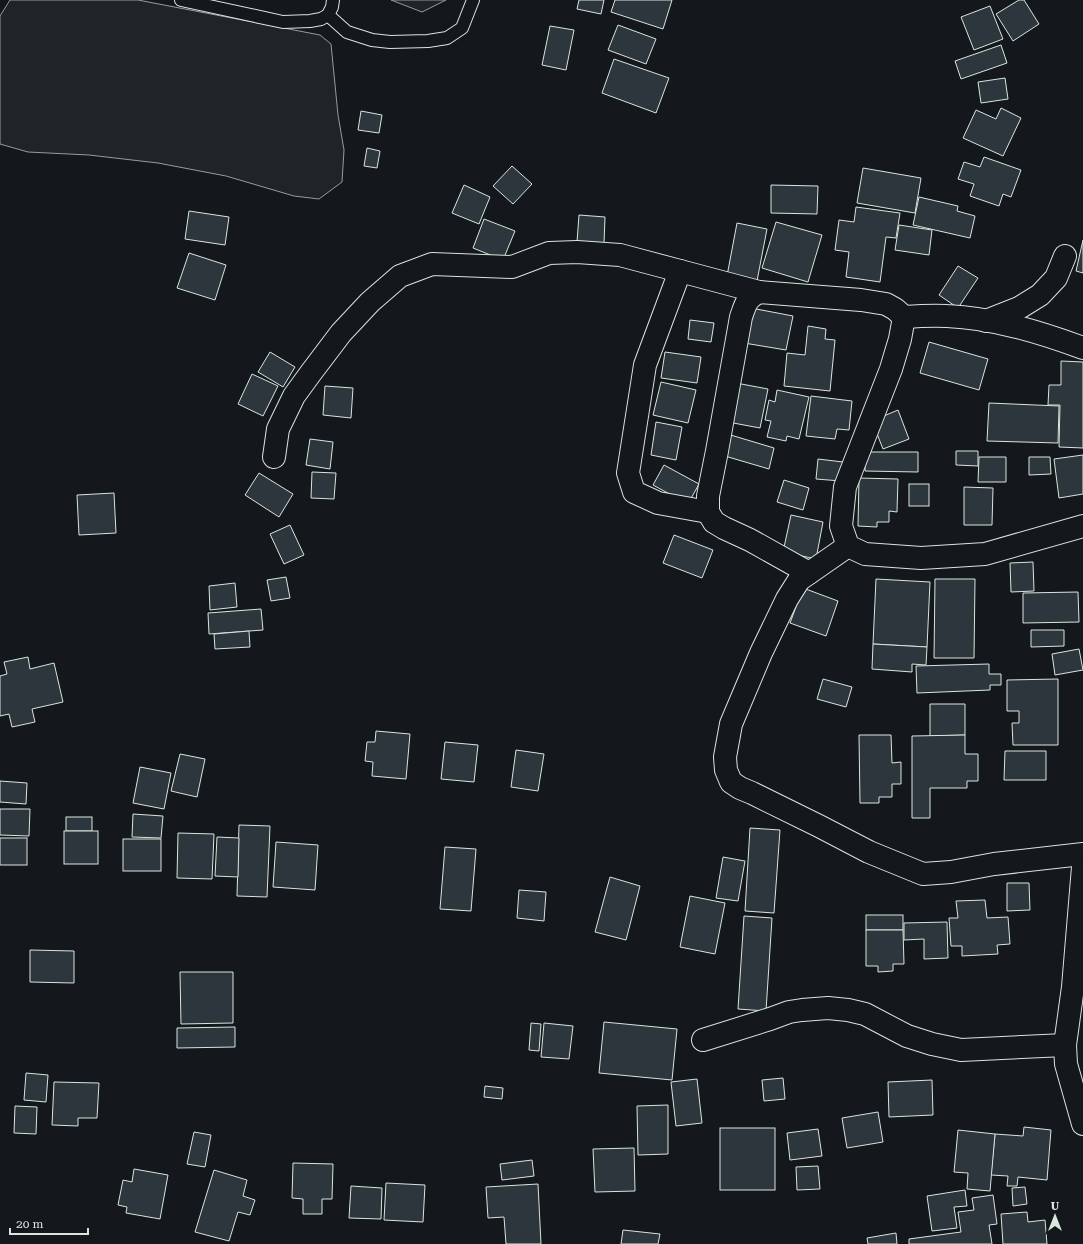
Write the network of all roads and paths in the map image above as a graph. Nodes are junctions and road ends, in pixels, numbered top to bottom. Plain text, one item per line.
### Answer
1 (181, 0) edge
2 (333, 0) edge
3 (473, 0) edge
4 (328, 15) junction
5 (1065, 256) dead end
6 (680, 271) junction
7 (759, 292) junction
8 (904, 316) junction
9 (986, 321) junction
10 (1083, 348) edge
11 (274, 457) dead end
12 (708, 512) junction
13 (1083, 526) edge
14 (848, 546) junction
15 (809, 573) junction
16 (1083, 854) edge
17 (1083, 867) edge
18 (702, 1040) dead end
19 (1065, 1045) junction
20 (1083, 1124) edge

1 - 4 lane
2 - 4 lane
3 - 4 lane
5 - 9 street
6 - 7 street
6 - 11 street
6 - 12 street
7 - 8 street
7 - 12 street
8 - 9 street
8 - 14 street
9 - 10 street
12 - 15 street
13 - 14 street
14 - 15 street
15 - 16 street
17 - 19 street
18 - 19 street
19 - 20 street

